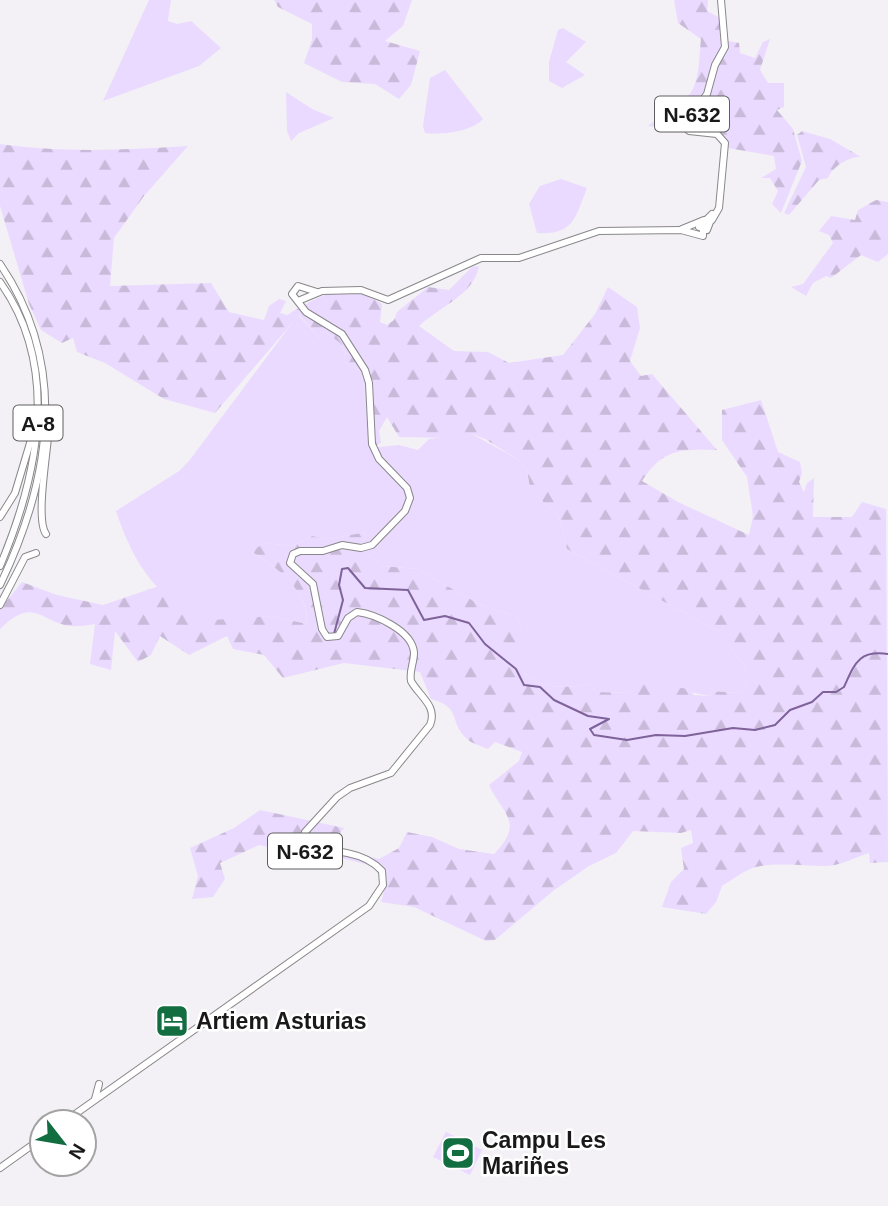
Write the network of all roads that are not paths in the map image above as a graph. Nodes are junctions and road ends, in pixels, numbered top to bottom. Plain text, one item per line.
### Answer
1 (721, 0) edge
2 (711, 218) junction
3 (688, 229) junction
4 (0, 264) edge
5 (0, 282) edge
6 (306, 289) junction
7 (317, 292) junction
8 (306, 299) junction
9 (298, 301) junction
10 (305, 310) junction
11 (46, 382) junction
12 (38, 390) junction
13 (0, 517) edge
14 (46, 534) dead end
15 (36, 553) dead end
16 (0, 566) edge
17 (0, 585) edge
18 (2, 602) edge
19 (126, 1081) junction
20 (102, 1091) junction
21 (83, 1108) edge
22 (83, 1108) edge
23 (88, 1108) edge
24 (28, 1149) edge
25 (0, 1168) edge

1 - 2 highway, N-632
2 - 3 highway, N-632
2 - 3 highway
3 - 7 highway
4 - 11 highway, A-8
5 - 12 highway, A-8
6 - 7 highway
6 - 8 highway
6 - 9 highway
7 - 8 highway
8 - 9 highway
8 - 10 highway
9 - 10 highway
10 - 19 highway, N-632
11 - 14 highway
11 - 17 highway, A-8
12 - 13 highway
12 - 16 highway, A-8
15 - 18 highway
19 - 20 highway
19 - 23 highway
20 - 21 highway
20 - 22 highway
24 - 25 highway

